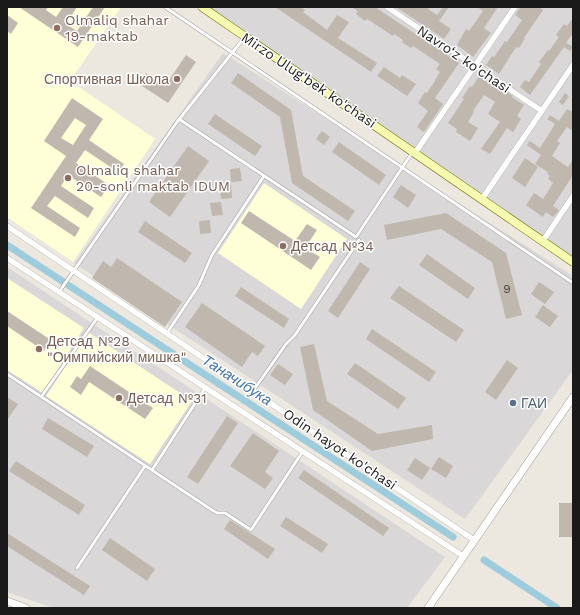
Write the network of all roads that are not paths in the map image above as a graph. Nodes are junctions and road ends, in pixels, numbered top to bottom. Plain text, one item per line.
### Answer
1 (165, 7) edge
2 (202, 7) edge
3 (387, 7) edge
4 (514, 7) edge
5 (245, 36) junction
6 (232, 53) junction
7 (573, 65) edge
8 (474, 66) junction
9 (542, 111) junction
10 (179, 119) junction
11 (414, 152) junction
12 (402, 168) junction
13 (264, 176) junction
14 (573, 196) edge
15 (482, 199) junction
16 (7, 226) edge
17 (359, 240) dead end
18 (543, 241) junction
19 (7, 258) edge
20 (573, 262) edge
21 (74, 270) junction
22 (573, 283) edge
23 (60, 291) junction
24 (98, 317) junction
25 (167, 333) junction
26 (7, 374) edge
27 (206, 388) junction
28 (253, 391) junction
29 (41, 397) junction
30 (573, 397) edge
31 (303, 451) junction
32 (145, 466) junction
33 (152, 470) junction
34 (474, 540) junction
35 (463, 556) junction
36 (77, 568) dead end
37 (7, 601) edge
38 (26, 608) edge
39 (428, 608) edge

1 - 6 lane
2 - 5 main road, Mirzo Ulug'bek ko'chasi
3 - 8 street, Navro‘z ko'chasi
4 - 8 street
5 - 6 lane
5 - 11 main road, Mirzo Ulug'bek ko'chasi
6 - 10 lane
6 - 12 lane
7 - 9 street
8 - 9 street, Navro‘z ko'chasi
8 - 11 street
9 - 15 street
10 - 13 lane
10 - 21 lane
11 - 12 lane
11 - 15 main road, Mirzo Ulug'bek ko'chasi
12 - 13 lane
12 - 22 lane
13 - 25 lane
14 - 18 street
15 - 18 main road, Mirzo Ulug'bek ko'chasi
16 - 21 street, Odin hayot ko'chasi
17 - 28 lane
18 - 20 main road, Mirzo Ulug'bek ko'chasi
19 - 23 street, Odin hayot ko'chasi
21 - 23 lane
21 - 25 street, Odin hayot ko'chasi
23 - 24 street, Odin hayot ko'chasi
24 - 27 street, Odin hayot ko'chasi
24 - 29 lane
25 - 28 street, Odin hayot ko'chasi
26 - 29 lane
27 - 31 street, Odin hayot ko'chasi
27 - 33 lane
28 - 34 street, Odin hayot ko'chasi
29 - 32 lane
30 - 34 street
31 - 33 lane
31 - 35 street, Odin hayot ko'chasi
32 - 33 lane
32 - 36 lane
34 - 35 street
35 - 39 street
37 - 38 street

